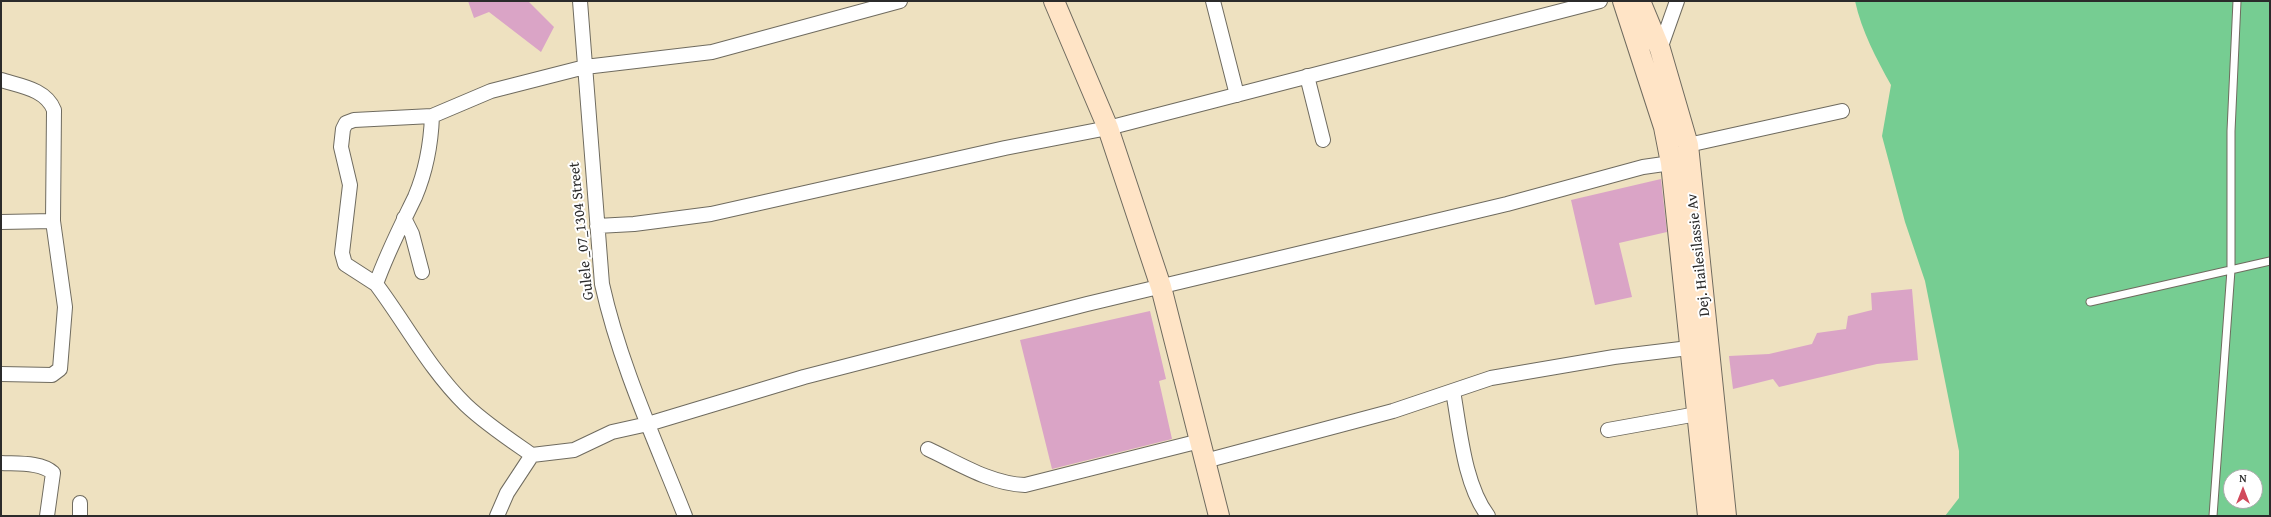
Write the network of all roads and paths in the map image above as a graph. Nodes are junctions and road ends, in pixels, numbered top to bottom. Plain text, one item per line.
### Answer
1 (580, 1) edge
2 (900, 1) edge
3 (1054, 1) edge
4 (1213, 1) edge
5 (1600, 1) edge
6 (1623, 1) edge
7 (1640, 1) edge
8 (1677, 1) edge
9 (2237, 1) edge
10 (1660, 49) junction
11 (585, 67) junction
12 (1307, 76) junction
13 (1, 80) edge
14 (1237, 94) junction
15 (1842, 111) dead end
16 (432, 116) junction
17 (1108, 128) junction
18 (1323, 140) dead end
19 (1688, 144) junction
20 (1671, 163) junction
21 (404, 218) junction
22 (53, 221) junction
23 (1, 222) edge
24 (597, 226) junction
25 (2270, 261) edge
26 (2231, 270) junction
27 (422, 272) dead end
28 (376, 284) junction
29 (1162, 287) junction
30 (2090, 302) dead end
31 (1689, 348) junction
32 (1, 374) edge
33 (1453, 391) junction
34 (1697, 414) junction
35 (648, 424) junction
36 (1608, 430) dead end
37 (1200, 440) junction
38 (928, 449) dead end
39 (532, 455) junction
40 (1205, 461) junction
41 (1, 463) edge
42 (47, 516) edge
43 (497, 516) edge
44 (685, 516) edge
45 (1219, 516) edge
46 (1488, 516) edge
47 (1708, 516) edge
48 (1726, 516) edge
49 (2213, 516) edge

1 - 11 street, Gulele _07_1304 Street
2 - 11 street
3 - 17 main road
4 - 14 street
5 - 12 street
6 - 20 main road
7 - 10 main road, Dej. Hailesilassie Av
8 - 10 street
9 - 26 lane
10 - 19 main road, Dej. Hailesilassie Av
11 - 16 street
11 - 24 street, Gulele _07_1304 Street
12 - 14 street
12 - 18 street
13 - 22 street
14 - 17 street
15 - 19 street
16 - 21 street
16 - 28 street
17 - 24 street
17 - 29 main road
19 - 48 main road, Dej. Hailesilassie Av
20 - 29 street
20 - 31 main road
21 - 27 street
21 - 28 street
22 - 23 street
22 - 32 street
24 - 35 street, Gulele _07_1304 Street
25 - 26 lane
26 - 30 lane
26 - 49 lane
28 - 39 street
29 - 35 street
29 - 37 main road
31 - 33 street
31 - 34 main road
33 - 40 street
33 - 46 street
34 - 36 street
34 - 47 main road
35 - 39 street
35 - 44 street, Gulele _07_1304 Street
37 - 38 street
37 - 40 main road
39 - 43 street
40 - 45 main road
41 - 42 street

